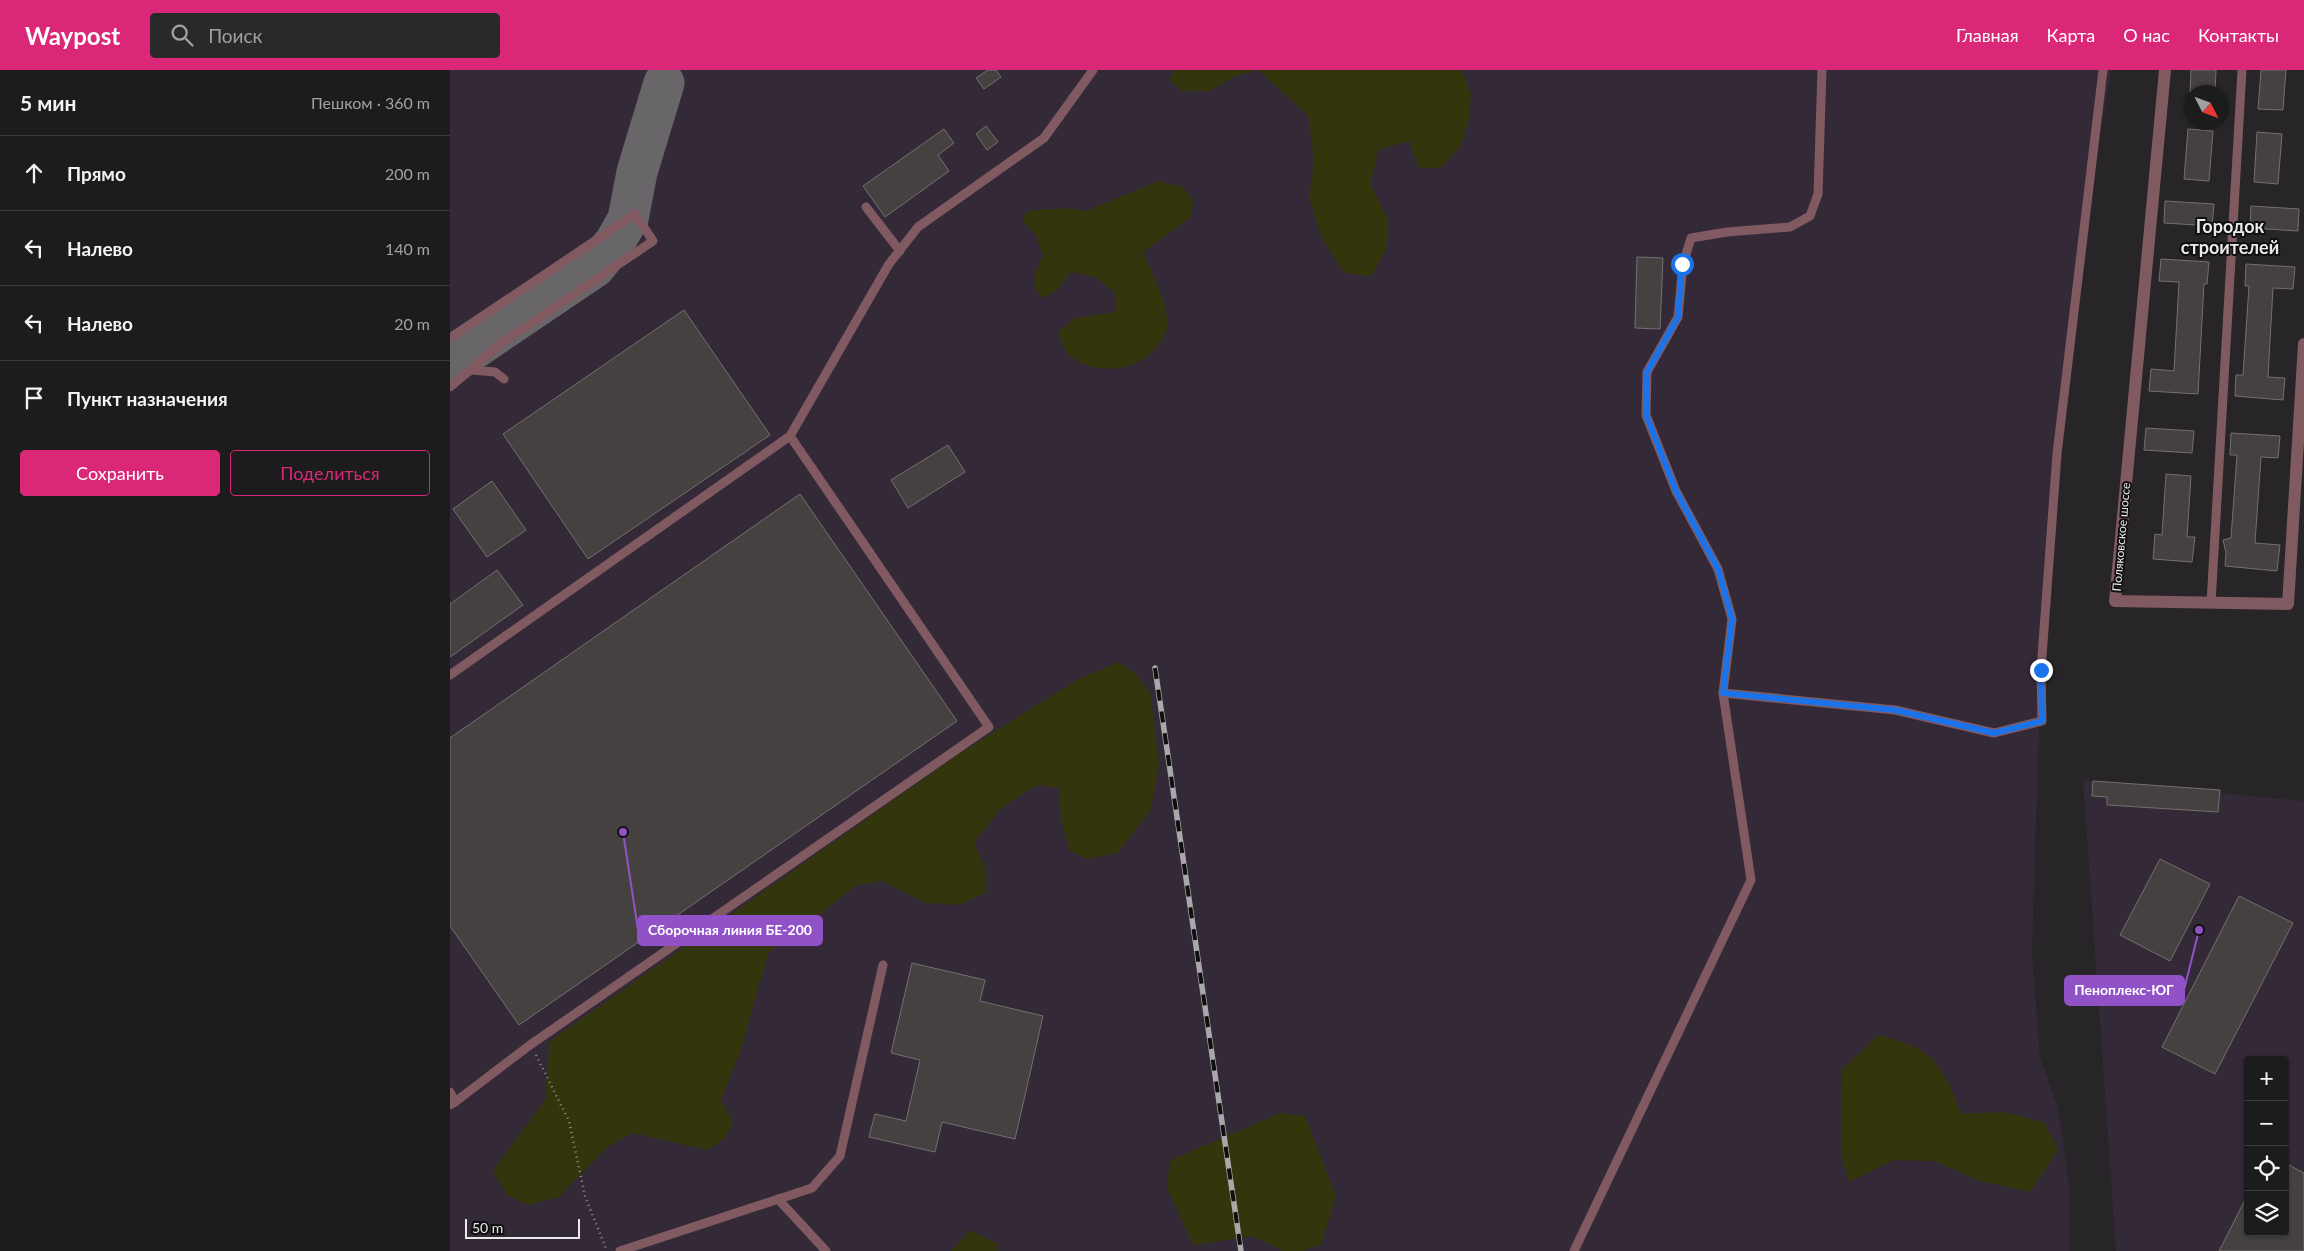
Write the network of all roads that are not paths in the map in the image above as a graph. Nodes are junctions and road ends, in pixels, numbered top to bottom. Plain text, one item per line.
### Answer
1 (1082, 70) edge
2 (1093, 70) edge
3 (1822, 70) edge
4 (2103, 70) edge
5 (2165, 70) edge
6 (2242, 70) edge
7 (1084, 83) junction
8 (866, 207) dead end
9 (900, 250) junction
10 (450, 338) edge
11 (2304, 344) edge
12 (471, 370) junction
13 (504, 379) dead end
14 (450, 387) edge
15 (790, 436) junction
16 (2212, 603) junction
17 (450, 675) edge
18 (1723, 693) junction
19 (883, 965) dead end
20 (450, 1092) edge
21 (452, 1104) edge
22 (778, 1199) junction
23 (620, 1251) edge
24 (826, 1251) edge
25 (1574, 1251) edge

1 - 7 lane
2 - 7 lane
3 - 18 lane
4 - 18 lane
5 - 16 street, Поляковское шоссе
6 - 16 lane
7 - 9 lane
8 - 9 lane
9 - 15 lane
10 - 12 lane
11 - 16 street, Поляковское шоссе
12 - 13 lane
12 - 14 lane
15 - 17 lane
15 - 21 lane
18 - 25 lane
19 - 22 lane
20 - 21 lane
22 - 23 lane
22 - 24 lane

